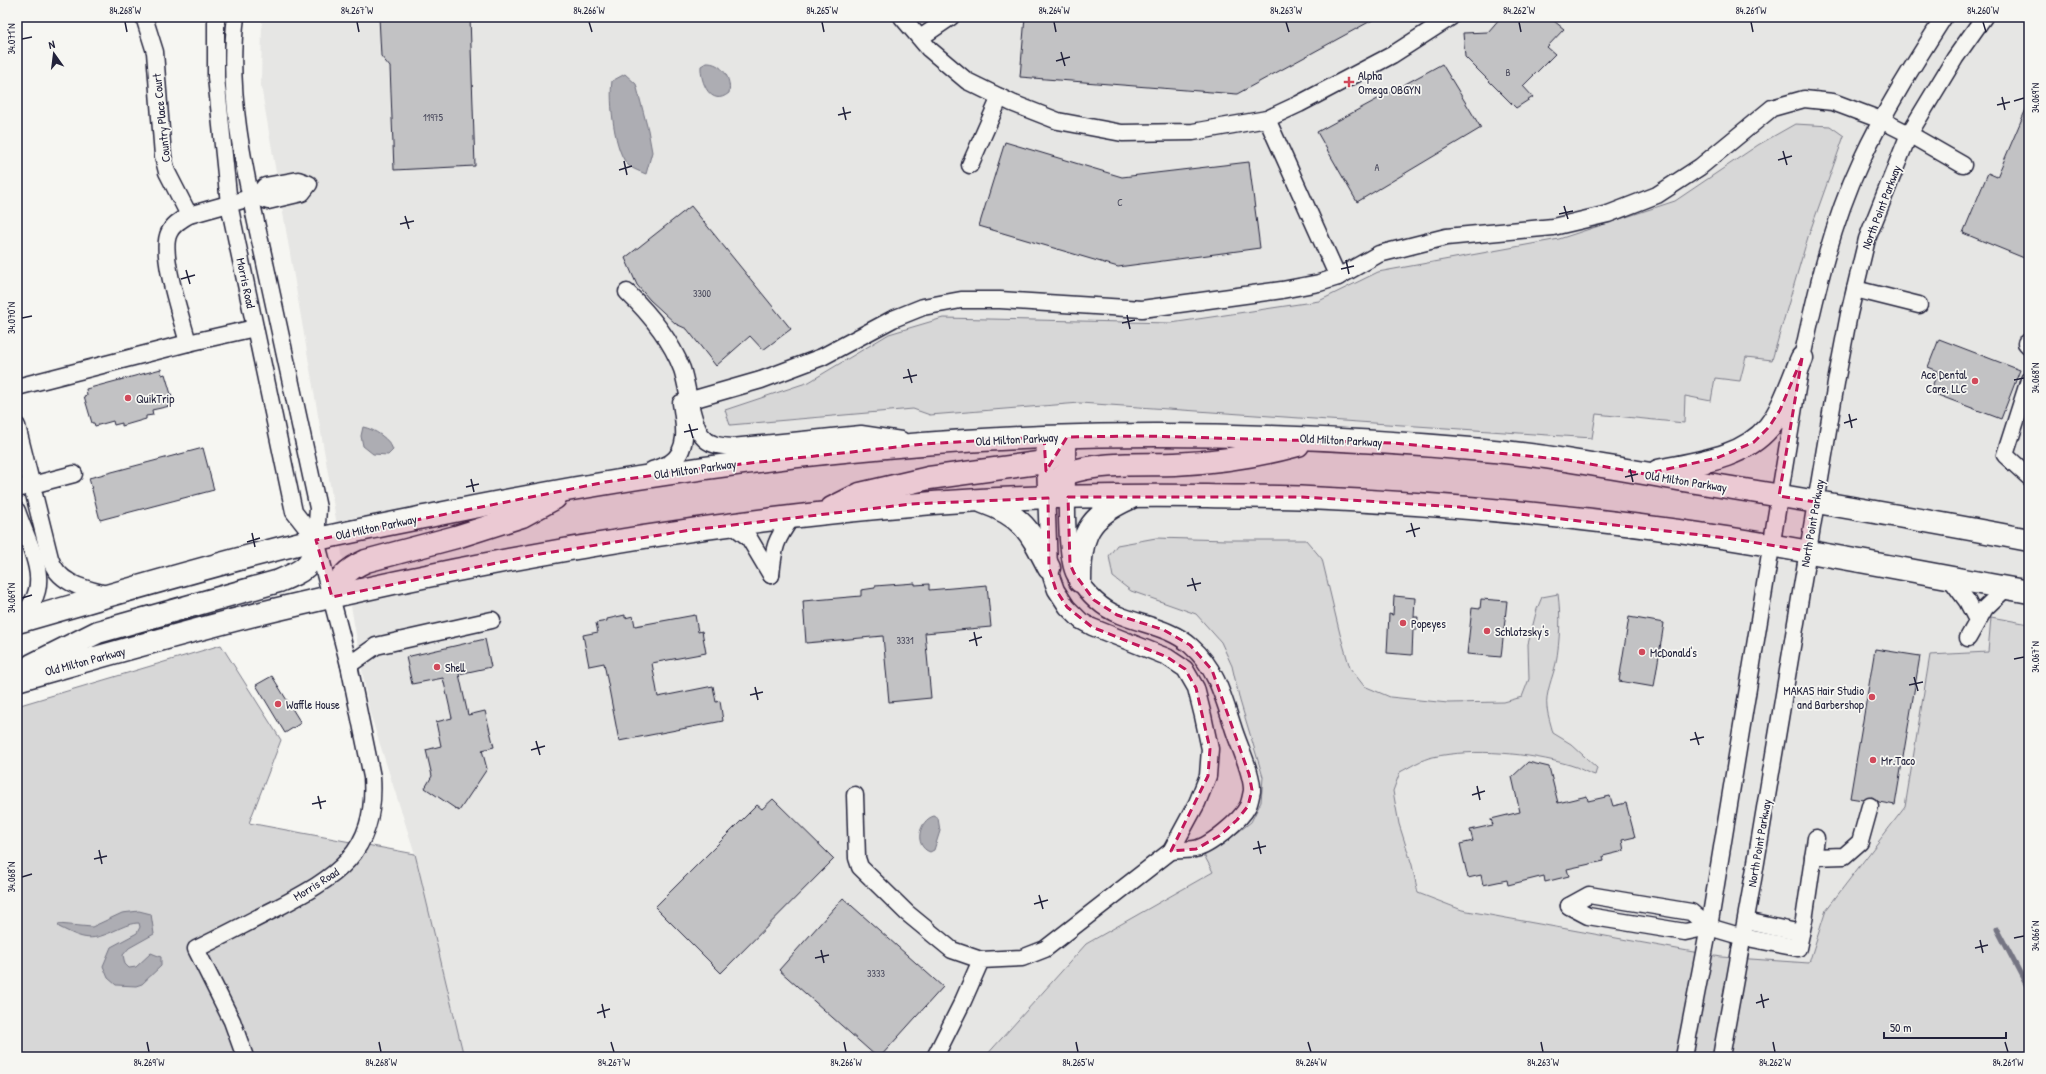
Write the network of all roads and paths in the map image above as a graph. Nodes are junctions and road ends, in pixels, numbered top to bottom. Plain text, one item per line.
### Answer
1 (144, 17) edge
2 (216, 17) edge
3 (236, 17) edge
4 (902, 17) edge
5 (951, 17) edge
6 (1451, 17) edge
7 (1944, 17) edge
8 (1984, 17) edge
9 (920, 38) junction
10 (1000, 96) junction
11 (1267, 119) junction
12 (1881, 120) junction
13 (1909, 134) junction
14 (970, 165) dead end
15 (1963, 165) dead end
16 (254, 197) junction
17 (229, 204) junction
18 (189, 215) junction
19 (1338, 277) junction
20 (1855, 289) junction
21 (627, 292) dead end
22 (1919, 305) dead end
23 (255, 328) junction
24 (188, 343) junction
25 (1802, 358) junction
26 (2029, 380) edge
27 (17, 387) edge
28 (686, 402) junction
29 (17, 426) edge
30 (1044, 437) junction
31 (1067, 437) junction
32 (1321, 439) junction
33 (924, 444) junction
34 (1045, 462) junction
35 (1068, 473) junction
36 (74, 474) dead end
37 (1645, 474) junction
38 (2029, 477) edge
39 (630, 478) junction
40 (33, 485) junction
41 (576, 488) junction
42 (17, 489) edge
43 (1134, 496) junction
44 (1779, 496) junction
45 (1058, 498) junction
46 (978, 500) junction
47 (1816, 502) junction
48 (17, 511) edge
49 (819, 514) junction
50 (792, 517) junction
51 (731, 524) junction
52 (316, 540) junction
53 (2029, 540) edge
54 (1772, 545) junction
55 (1807, 551) junction
56 (1049, 568) junction
57 (1950, 578) junction
58 (1080, 581) junction
59 (2006, 588) junction
60 (2029, 592) edge
61 (110, 595) junction
62 (332, 597) junction
63 (17, 618) edge
64 (492, 620) dead end
65 (1977, 620) junction
66 (17, 622) edge
67 (1968, 638) dead end
68 (74, 664) junction
69 (349, 665) junction
70 (17, 672) edge
71 (17, 680) edge
72 (17, 686) edge
73 (855, 795) dead end
74 (1870, 806) dead end
75 (1816, 838) dead end
76 (1171, 851) junction
77 (1813, 857) junction
78 (1746, 921) junction
79 (1709, 927) junction
80 (1743, 937) junction
81 (1800, 941) junction
82 (981, 960) junction
83 (245, 1057) edge
84 (935, 1057) edge
85 (1684, 1057) edge
86 (1721, 1057) edge

1 - 18 street, Country Place Court
2 - 17 street, Morris Road
3 - 16 street, Morris Road
4 - 9 street
5 - 9 street
6 - 11 street
7 - 12 street
8 - 13 street, North Point Parkway
9 - 10 street
10 - 11 street
10 - 14 street
11 - 19 street
12 - 13 street
12 - 19 street
12 - 25 street
13 - 15 street
13 - 20 street, North Point Parkway
16 - 17 street
16 - 52 street, Morris Road
17 - 18 street
17 - 23 street, Morris Road
18 - 24 street
19 - 28 street
20 - 22 street
20 - 47 street, North Point Parkway
21 - 28 street
23 - 24 street
23 - 52 street, Morris Road
24 - 27 street
25 - 37 highway
25 - 44 street
26 - 38 street
28 - 33 street
28 - 39 street
29 - 40 street
30 - 31 highway, Old Milton Parkway
30 - 33 highway, Old Milton Parkway
30 - 34 street
31 - 32 highway, Old Milton Parkway
31 - 34 highway
31 - 35 street
32 - 35 highway
32 - 37 highway, Old Milton Parkway
33 - 39 highway, Old Milton Parkway
34 - 45 street
34 - 49 highway
35 - 45 highway
36 - 40 street
37 - 44 highway, Old Milton Parkway
39 - 41 highway, Old Milton Parkway
40 - 42 street
40 - 61 street
41 - 52 highway, Old Milton Parkway
41 - 62 highway
43 - 45 highway, Old Milton Parkway
43 - 54 highway, Old Milton Parkway
43 - 58 highway
44 - 47 highway, Old Milton Parkway
44 - 54 street
45 - 46 highway, Old Milton Parkway
45 - 56 street
45 - 58 street
46 - 49 highway, Old Milton Parkway
46 - 56 highway
47 - 53 highway, Old Milton Parkway
47 - 55 street, North Point Parkway
48 - 63 street
49 - 50 highway, Old Milton Parkway
50 - 51 highway, Old Milton Parkway
50 - 51 street
51 - 62 highway, Old Milton Parkway
52 - 61 highway, Old Milton Parkway
52 - 62 street, Morris Road
52 - 70 highway
54 - 55 highway, Old Milton Parkway
54 - 79 street
55 - 57 highway, Old Milton Parkway
55 - 78 street, North Point Parkway
56 - 76 street
57 - 59 highway, Old Milton Parkway
57 - 65 street
58 - 76 street
59 - 60 highway, Old Milton Parkway
59 - 65 street
61 - 66 highway, Old Milton Parkway
62 - 68 highway, Old Milton Parkway
62 - 69 street, Morris Road
64 - 69 street
65 - 67 street
68 - 71 highway, Old Milton Parkway
68 - 72 highway
69 - 83 street, Morris Road
73 - 82 street
74 - 77 street
75 - 77 street
76 - 82 street
77 - 81 street
78 - 80 street, North Point Parkway
78 - 81 street
79 - 79 street
79 - 80 street
79 - 85 street
80 - 81 street
80 - 86 street, North Point Parkway
82 - 84 street

